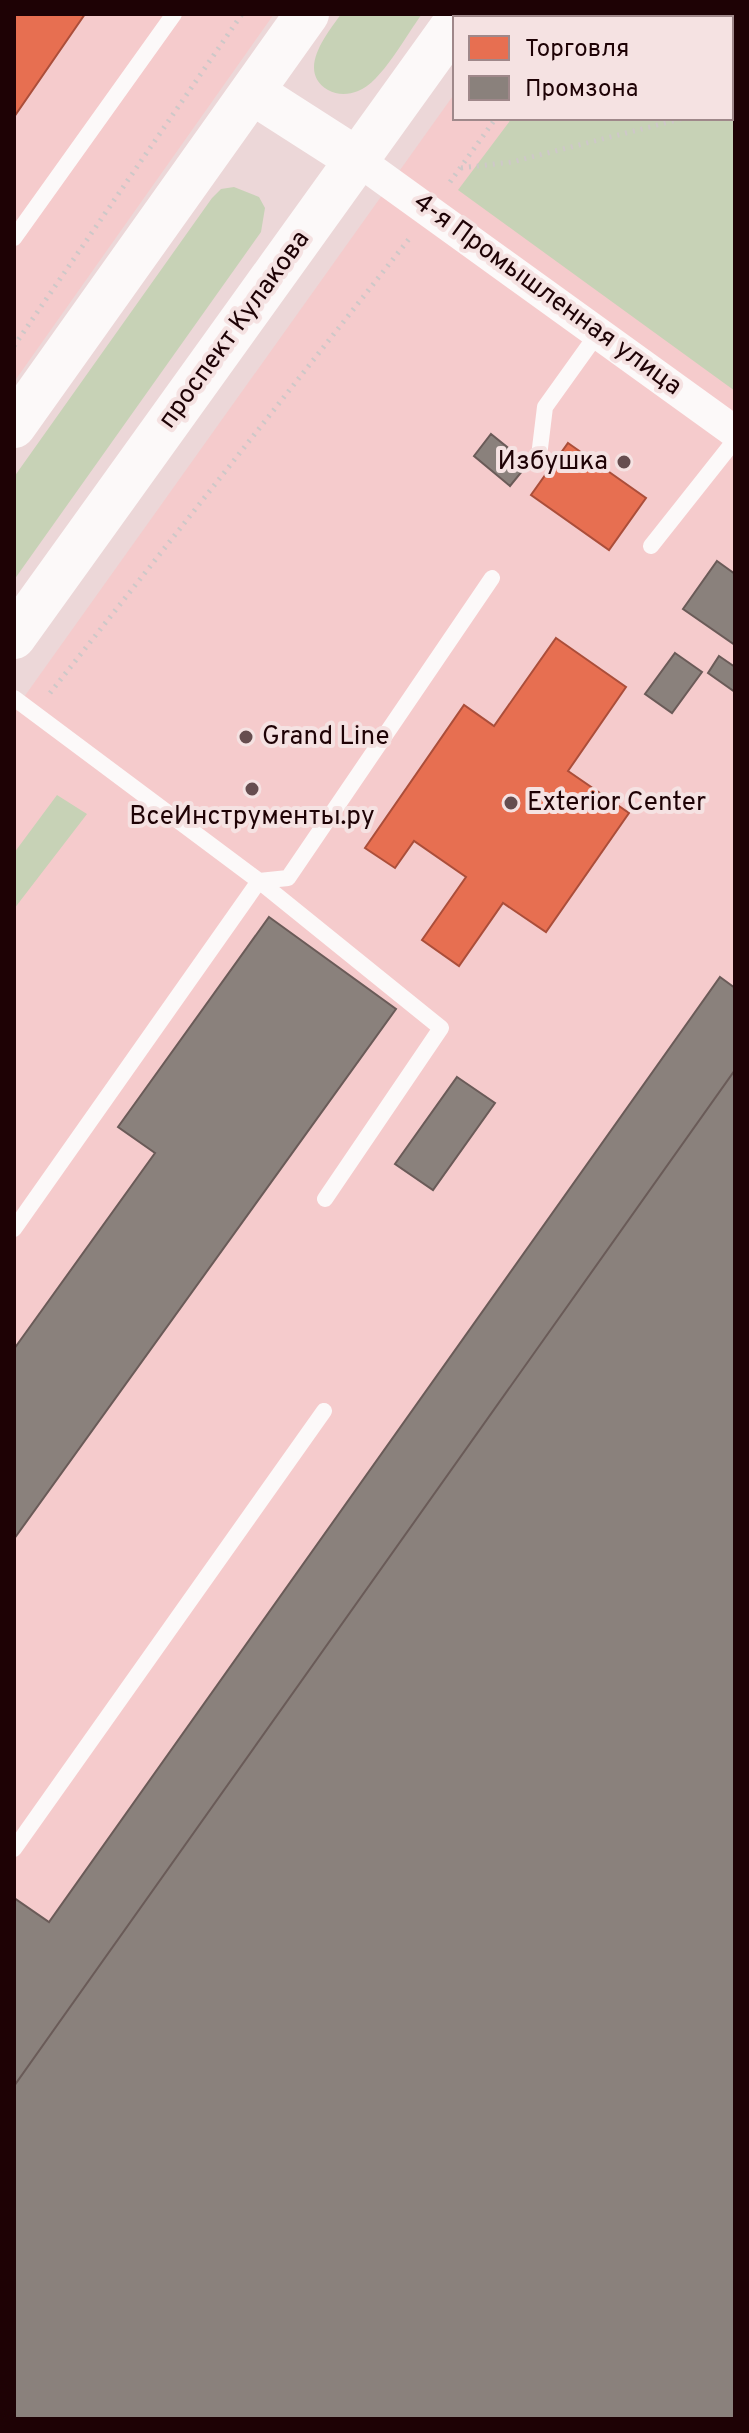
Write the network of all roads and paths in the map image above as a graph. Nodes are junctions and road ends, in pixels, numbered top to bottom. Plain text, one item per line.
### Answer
1 (174, 14) edge
2 (242, 14) edge
3 (297, 17) edge
4 (453, 25) edge
5 (252, 92) junction
6 (495, 120) edge
7 (677, 120) edge
8 (358, 160) junction
9 (460, 168) junction
10 (429, 211) junction
11 (14, 238) edge
12 (401, 251) dead end
13 (598, 333) junction
14 (14, 346) edge
15 (14, 426) edge
16 (735, 432) edge
17 (735, 440) edge
18 (540, 448) dead end
19 (651, 546) dead end
20 (492, 578) dead end
21 (14, 637) edge
22 (14, 698) edge
23 (34, 713) junction
24 (259, 881) junction
25 (325, 1199) dead end
26 (14, 1229) edge
27 (324, 1411) dead end
28 (14, 1849) edge

1 - 11 lane
2 - 14 path
3 - 5 main road
4 - 8 main road, проспект Кулакова
5 - 8 main road
5 - 15 main road
6 - 9 path
7 - 9 path
8 - 10 street, 4-я Промышленная улица
8 - 21 main road, проспект Кулакова
9 - 10 path
10 - 13 street, 4-я Промышленная улица
12 - 23 path
13 - 16 street, 4-я Промышленная улица
13 - 18 lane
17 - 19 lane
20 - 24 lane
22 - 23 lane
23 - 24 lane
24 - 25 lane
24 - 26 lane
27 - 28 lane

